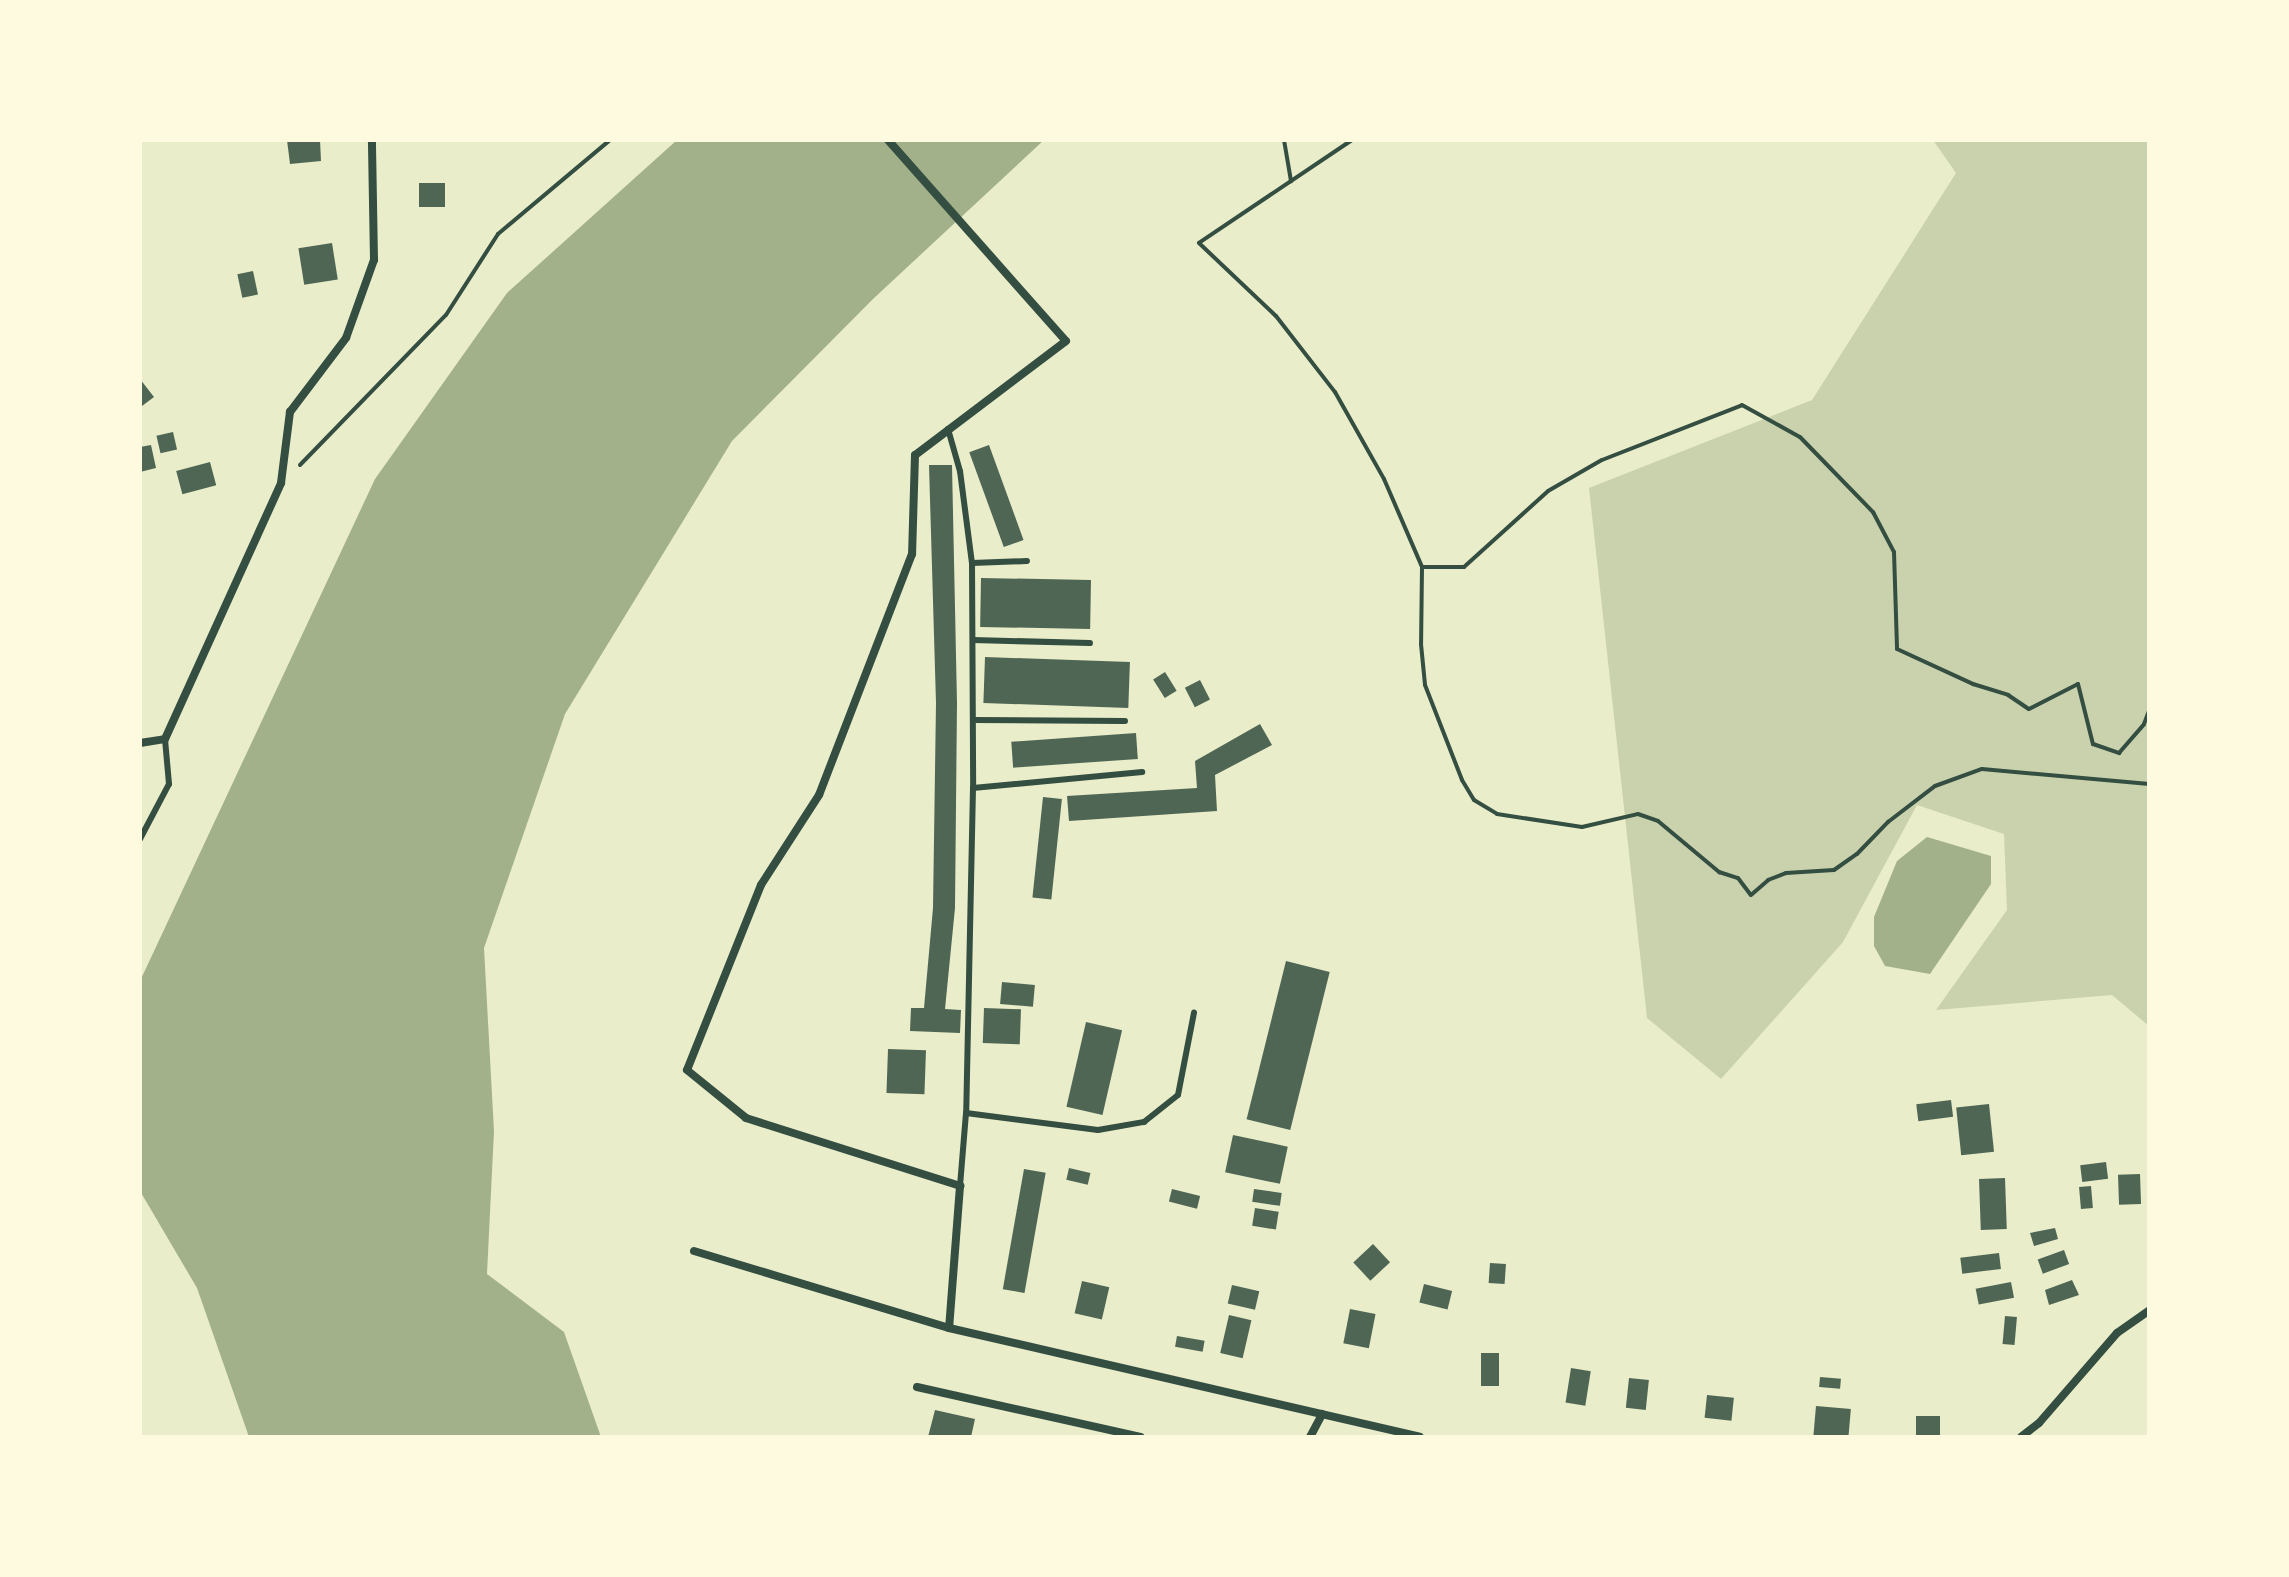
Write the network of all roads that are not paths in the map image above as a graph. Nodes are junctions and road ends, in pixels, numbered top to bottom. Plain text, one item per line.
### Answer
1 (372, 140) edge
2 (888, 140) edge
3 (948, 429) junction
4 (1027, 561) dead end
5 (972, 563) junction
6 (973, 640) junction
7 (1090, 643) dead end
8 (973, 720) junction
9 (1125, 721) dead end
10 (165, 739) junction
11 (140, 743) edge
12 (1142, 772) dead end
13 (973, 788) junction
14 (140, 839) edge
15 (1194, 1013) dead end
16 (966, 1113) junction
17 (960, 1186) junction
18 (694, 1251) dead end
19 (2149, 1311) edge
20 (949, 1328) junction
21 (917, 1387) dead end
22 (1322, 1414) junction
23 (1140, 1437) edge
24 (1310, 1437) edge
25 (1420, 1437) edge
26 (2021, 1437) edge

1 - 10 street
2 - 3 street
3 - 5 lane
3 - 17 street
4 - 5 lane
5 - 6 lane
6 - 7 lane
6 - 8 lane
8 - 9 lane
8 - 13 lane
10 - 11 street
10 - 14 lane
12 - 13 lane
13 - 16 lane
15 - 16 lane
16 - 17 lane
17 - 20 street
18 - 20 street
19 - 26 street
20 - 22 street
21 - 23 street
22 - 24 street
22 - 25 street

